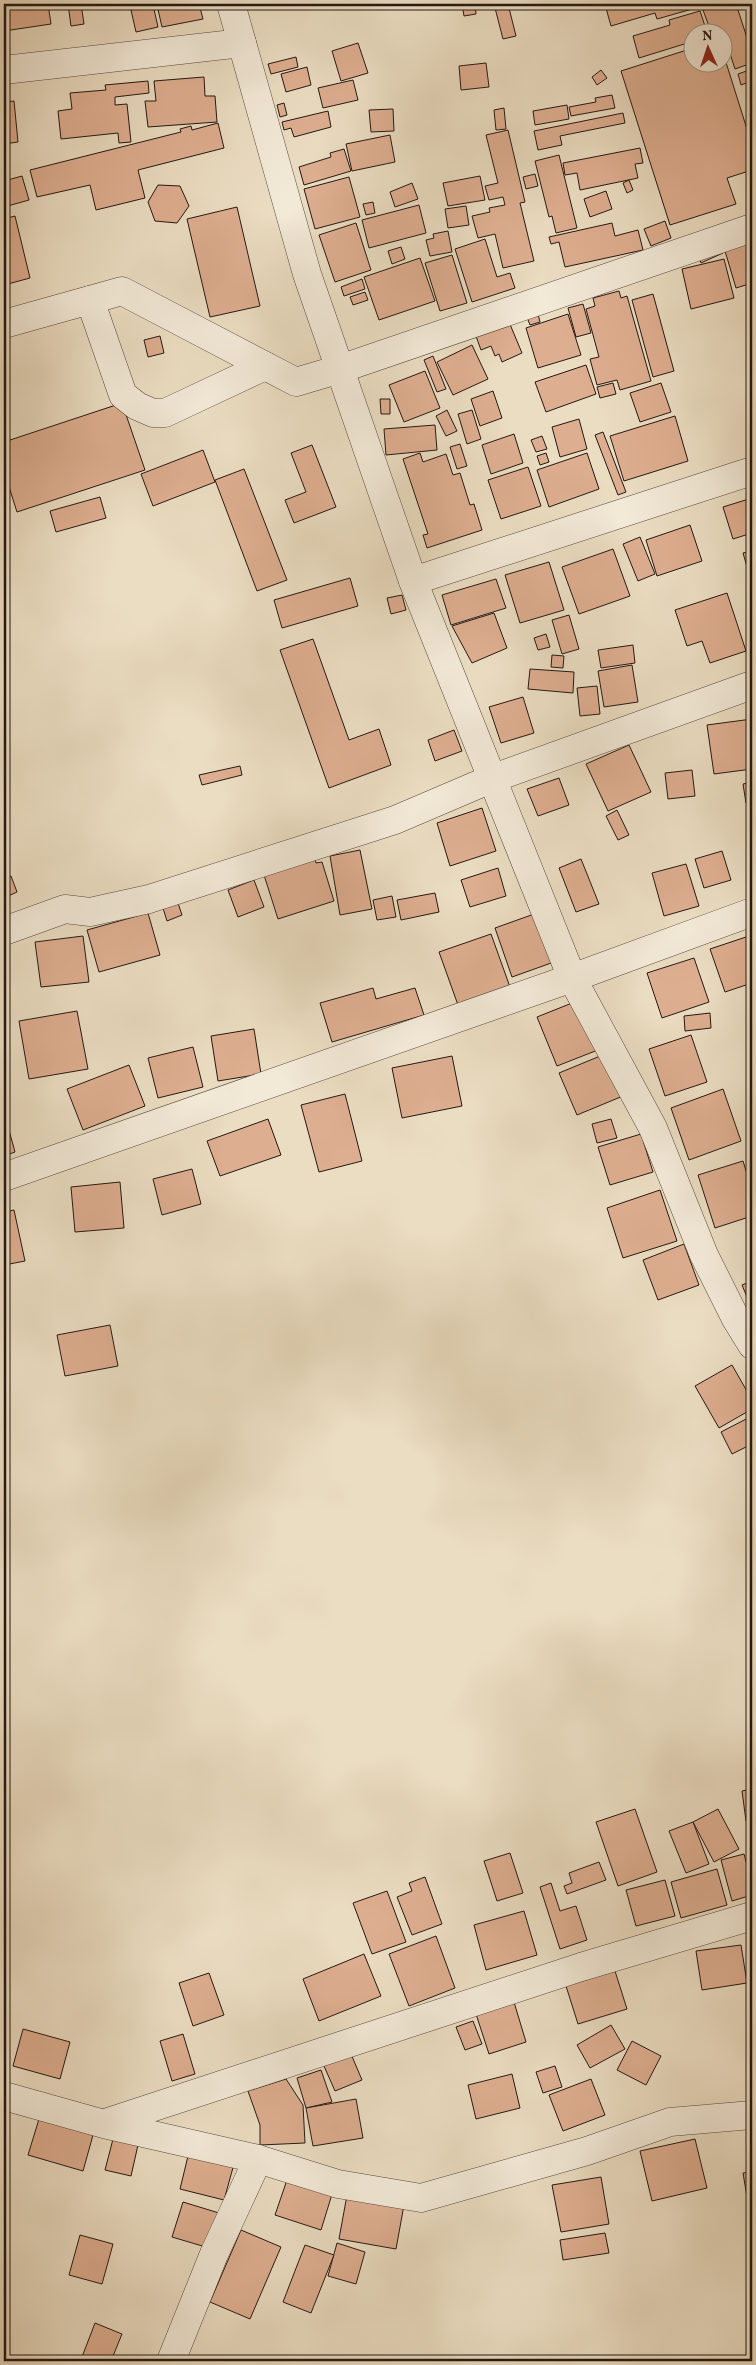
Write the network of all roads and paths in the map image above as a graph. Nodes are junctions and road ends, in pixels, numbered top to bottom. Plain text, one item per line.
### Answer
1 (231, 4) edge
2 (242, 43) junction
3 (4, 70) edge
4 (752, 228) edge
5 (90, 300) junction
6 (4, 324) edge
7 (265, 366) junction
8 (340, 369) junction
9 (752, 471) edge
10 (413, 581) junction
11 (752, 685) edge
12 (491, 779) junction
13 (752, 912) edge
14 (4, 931) edge
15 (572, 978) junction
16 (4, 1177) edge
17 (752, 1345) edge
18 (752, 1916) edge
19 (4, 2096) edge
20 (752, 2115) edge
21 (104, 2124) junction
22 (258, 2159) junction
23 (171, 2361) edge

1 - 2 street
2 - 3 street
2 - 8 street
4 - 8 street
5 - 6 street
5 - 7 street
5 - 7 street
7 - 8 street
8 - 10 street
9 - 10 street
10 - 12 street
11 - 12 street
12 - 14 street
12 - 15 street
13 - 15 street
15 - 16 street
15 - 17 street
18 - 21 street
19 - 21 street
20 - 22 street
21 - 22 street
22 - 23 street

